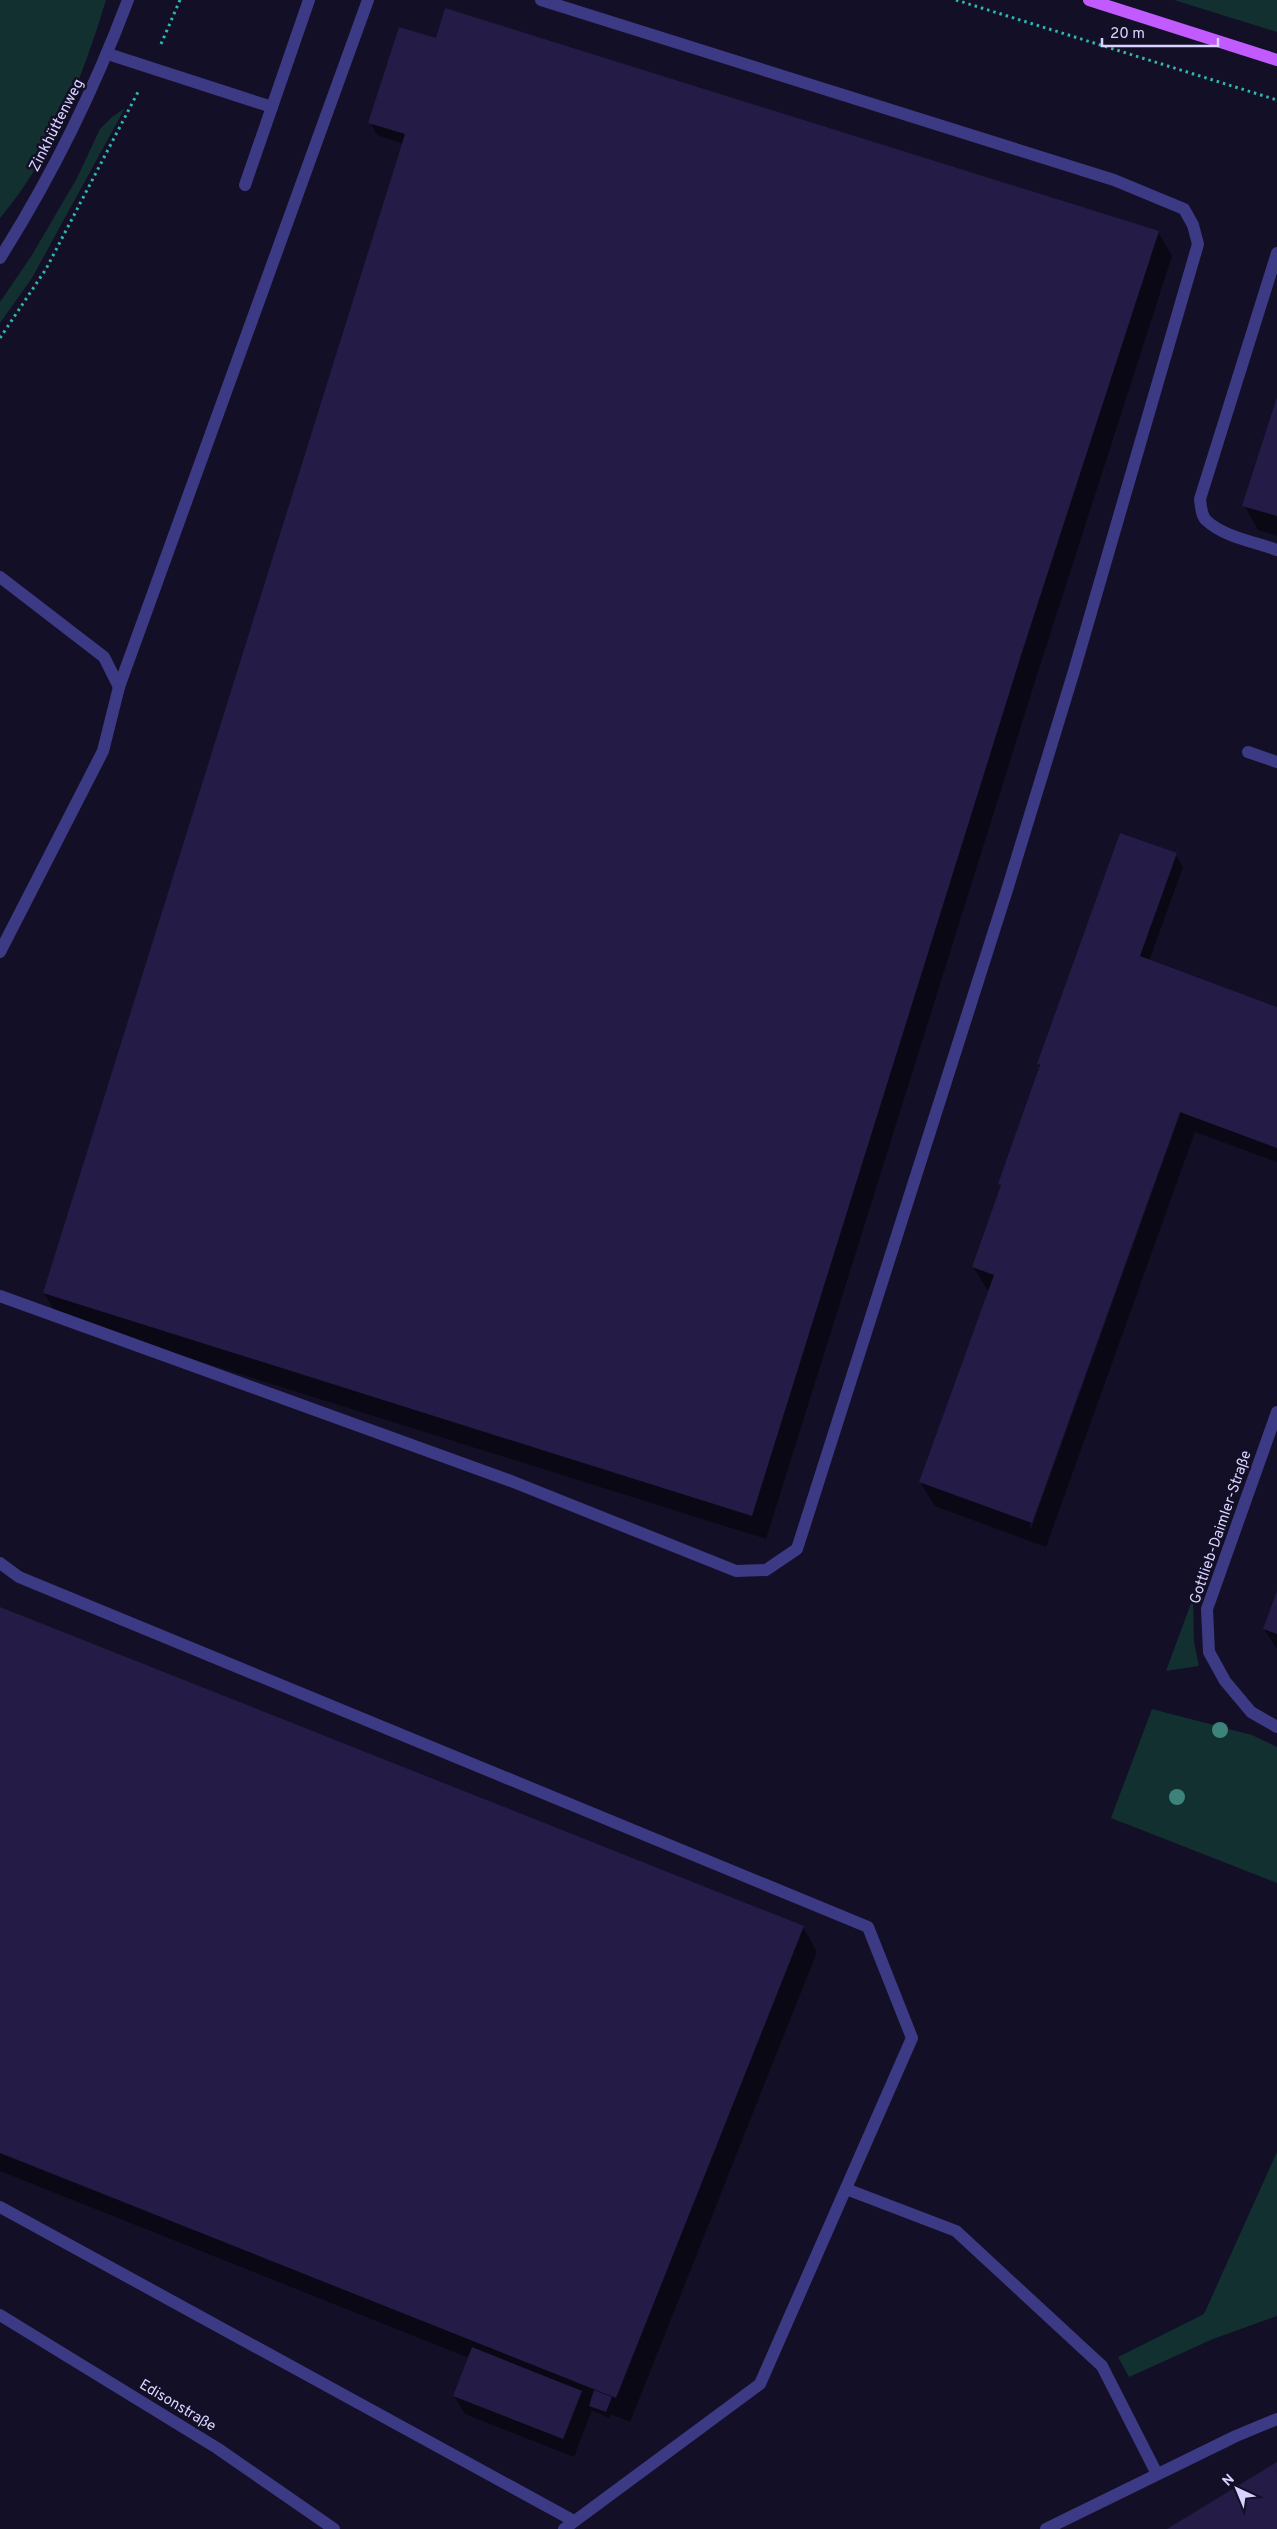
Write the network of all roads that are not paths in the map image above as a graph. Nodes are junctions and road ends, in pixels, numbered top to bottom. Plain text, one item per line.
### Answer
1 (128, 0) edge
2 (309, 0) edge
3 (368, 0) edge
4 (541, 0) edge
5 (1089, 0) edge
6 (108, 54) junction
7 (1277, 60) edge
8 (272, 107) junction
9 (245, 185) dead end
10 (1277, 253) edge
11 (0, 258) edge
12 (1277, 550) edge
13 (0, 577) edge
14 (119, 687) junction
15 (1248, 752) dead end
16 (1277, 762) edge
17 (0, 952) edge
18 (1, 1298) edge
19 (1277, 1412) edge
20 (0, 1563) edge
21 (1277, 1727) edge
22 (846, 2189) junction
23 (0, 2207) edge
24 (0, 2315) edge
25 (1277, 2419) edge
26 (1157, 2474) junction
27 (569, 2525) edge
28 (334, 2529) edge
29 (1046, 2529) edge

1 - 6 street, Zinkhüttenweg
2 - 8 street
3 - 14 street
4 - 18 street
5 - 7 main road
6 - 8 street
6 - 11 street, Zinkhüttenweg
8 - 9 street
10 - 12 street
13 - 14 street
14 - 17 street
15 - 16 street
19 - 21 street, Gottlieb-Daimler-Straße
20 - 22 street
22 - 26 street
22 - 27 street
23 - 27 street
24 - 28 street, Edisonstraße
25 - 26 street
26 - 29 street

